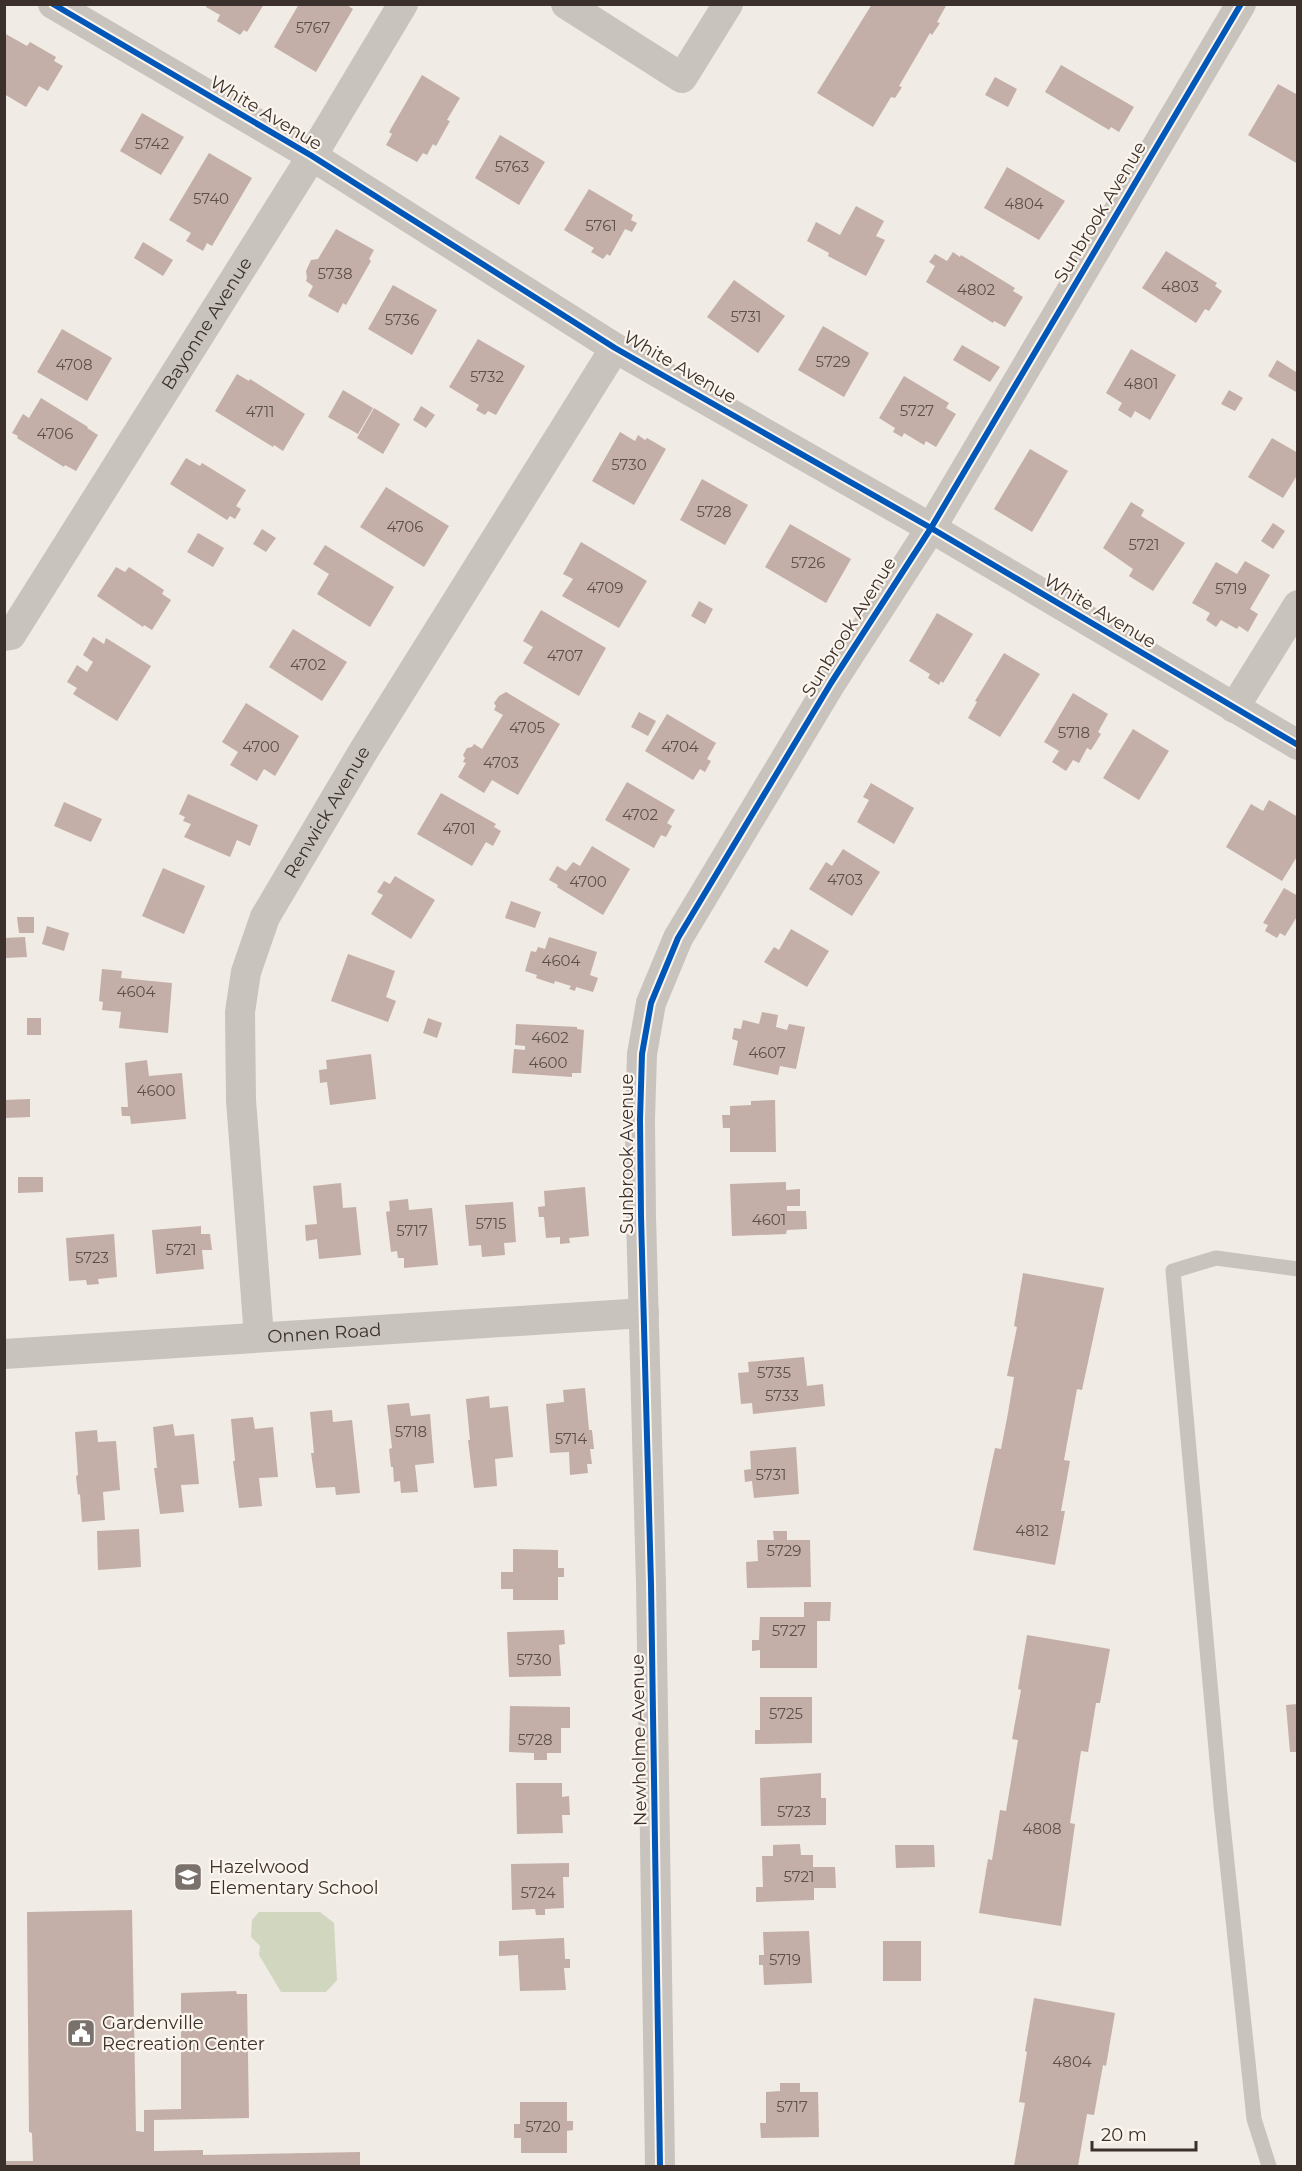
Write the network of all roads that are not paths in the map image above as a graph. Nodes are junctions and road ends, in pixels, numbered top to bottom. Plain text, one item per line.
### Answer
1 (53, 4) edge
2 (403, 4) edge
3 (566, 4) edge
4 (728, 4) edge
5 (1241, 4) edge
6 (312, 156) junction
7 (615, 348) junction
8 (931, 528) junction
9 (1298, 605) edge
10 (4, 636) edge
11 (1234, 708) junction
12 (1298, 746) edge
13 (1298, 1269) edge
14 (644, 1313) junction
15 (259, 1337) junction
16 (4, 1354) edge
17 (660, 2166) edge
18 (1269, 2166) edge

1 - 6 street, White Avenue
2 - 6 street, Bayonne Avenue
3 - 4 street
5 - 8 street, Sunbrook Avenue
6 - 7 street, White Avenue
6 - 10 street, Bayonne Avenue
7 - 8 street, White Avenue
7 - 15 street, Renwick Avenue
8 - 11 street, White Avenue
8 - 14 street, Sunbrook Avenue
9 - 11 street
11 - 12 street, White Avenue
13 - 18 lane
14 - 15 street, Onnen Road
14 - 17 street, Newholme Avenue
15 - 16 street, Onnen Road

